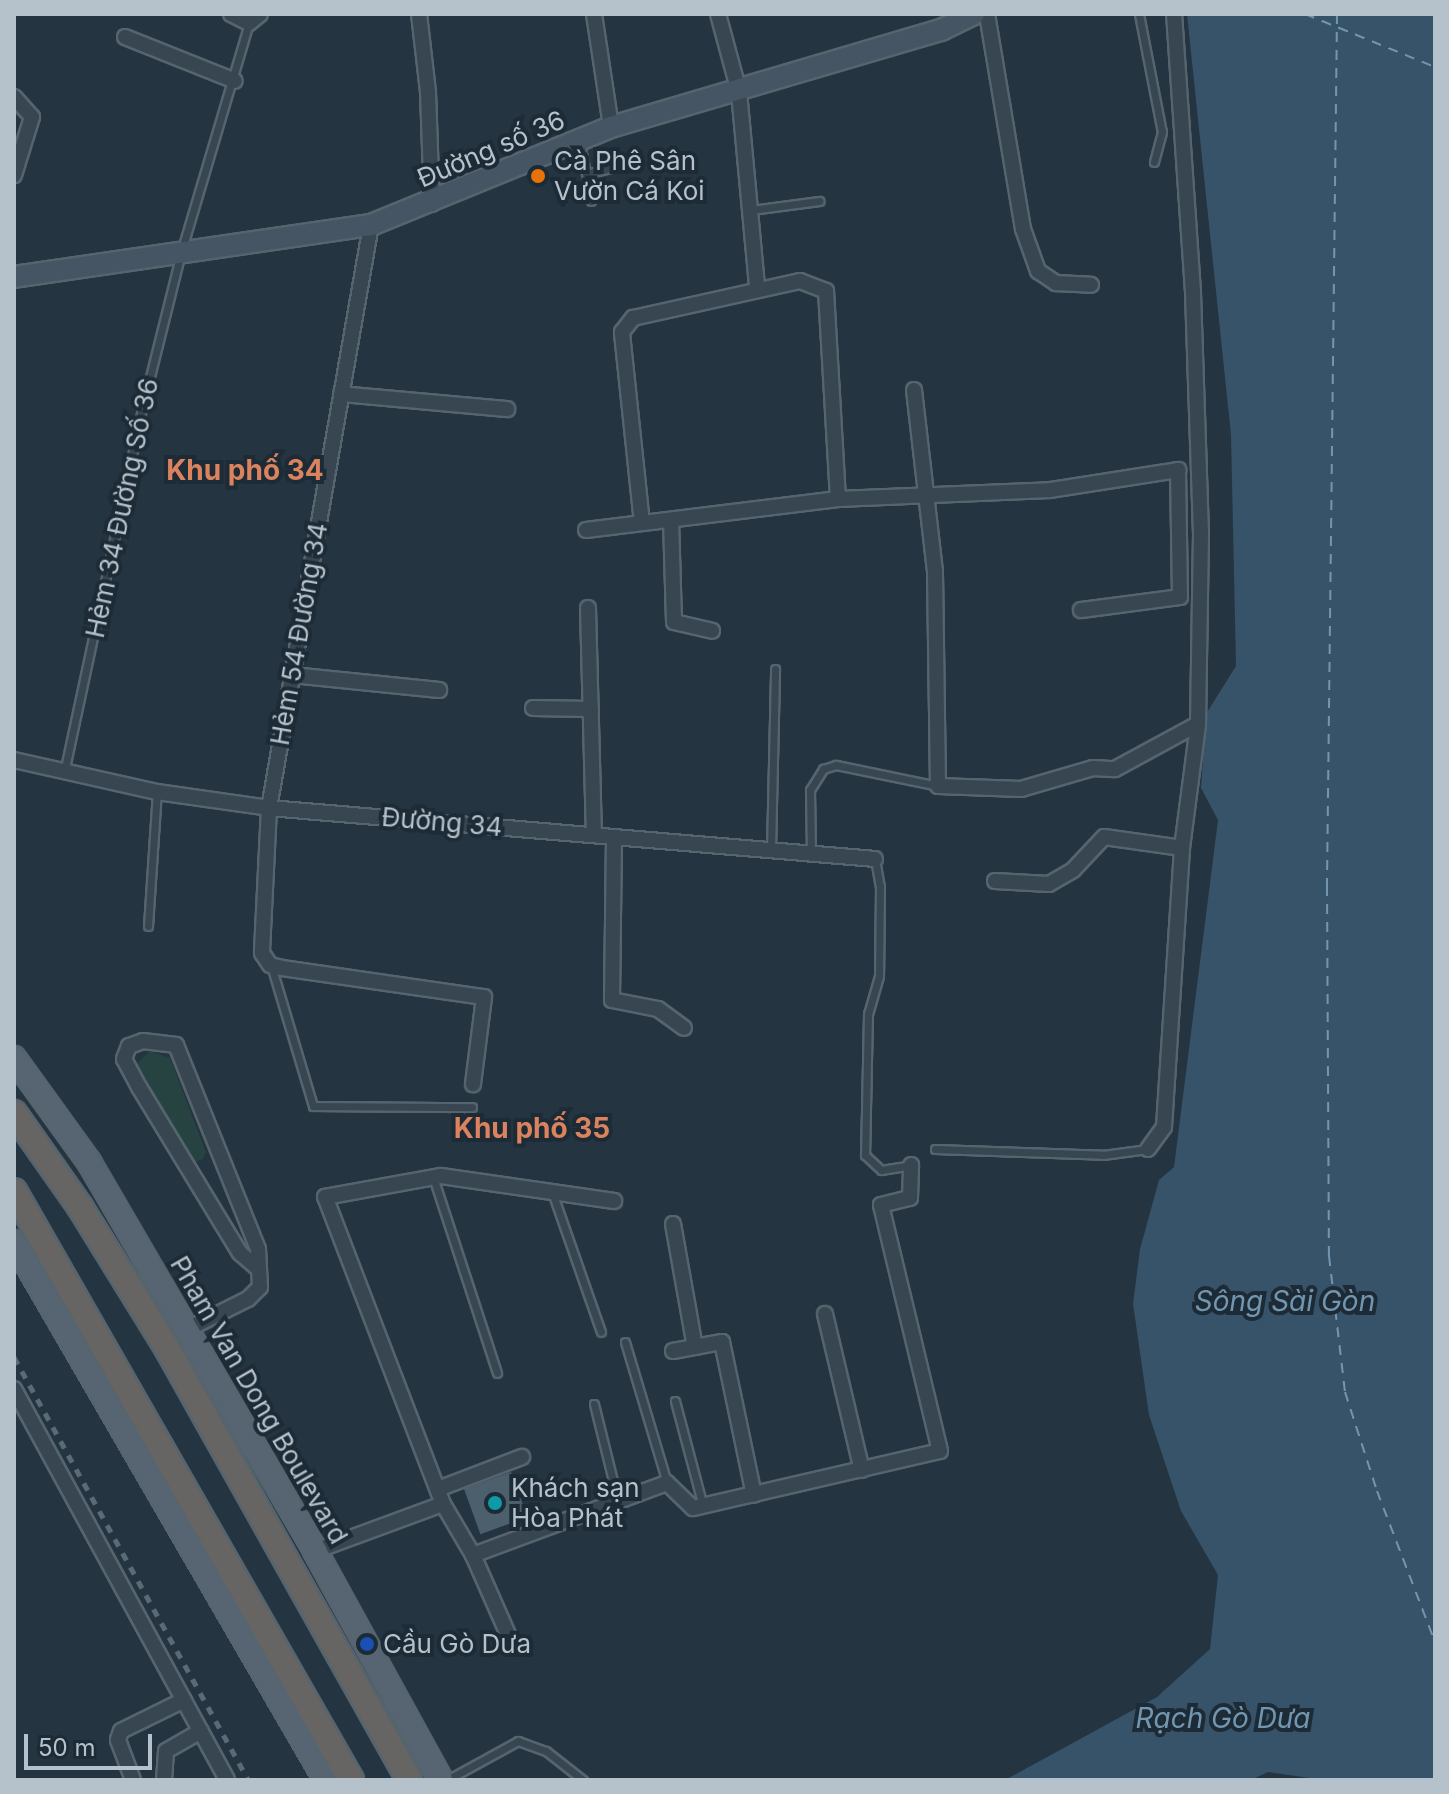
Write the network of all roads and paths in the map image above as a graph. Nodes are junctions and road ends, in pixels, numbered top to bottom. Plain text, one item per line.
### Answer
1 (231, 14) edge
2 (419, 14) edge
3 (594, 14) edge
4 (718, 14) edge
5 (974, 14) edge
6 (987, 14) edge
7 (1139, 14) edge
8 (1174, 14) edge
9 (255, 18) edge
10 (125, 37) dead end
11 (235, 81) junction
12 (739, 92) junction
13 (14, 97) edge
14 (611, 127) junction
15 (580, 140) junction
16 (1154, 162) dead end
17 (621, 165) dead end
18 (586, 174) junction
19 (14, 175) edge
20 (591, 201) dead end
21 (819, 201) dead end
22 (432, 204) junction
23 (751, 210) junction
24 (371, 225) junction
25 (182, 249) junction
26 (14, 277) edge
27 (1091, 285) dead end
28 (757, 287) junction
29 (914, 390) dead end
30 (341, 394) junction
31 (507, 409) dead end
32 (927, 498) junction
33 (838, 499) junction
34 (641, 514) dead end
35 (671, 520) junction
36 (586, 530) dead end
37 (588, 608) dead end
38 (1081, 610) dead end
39 (712, 631) dead end
40 (775, 669) dead end
41 (292, 675) junction
42 (439, 690) dead end
43 (533, 708) dead end
44 (591, 709) junction
45 (1198, 724) junction
46 (14, 760) edge
47 (65, 768) junction
48 (938, 786) junction
49 (157, 792) junction
50 (269, 808) junction
51 (594, 835) junction
52 (614, 837) junction
53 (1182, 848) junction
54 (771, 850) junction
55 (811, 853) junction
56 (875, 859) joint
57 (995, 881) dead end
58 (148, 926) dead end
59 (270, 965) junction
60 (684, 1028) dead end
61 (14, 1058) edge
62 (473, 1084) dead end
63 (472, 1107) dead end
64 (14, 1113) edge
65 (935, 1149) dead end
66 (1148, 1149) joint
67 (89, 1162) junction
68 (911, 1165) joint
69 (433, 1176) junction
70 (68, 1188) junction
71 (14, 1191) edge
72 (552, 1192) junction
73 (614, 1201) dead end
74 (673, 1224) dead end
75 (14, 1242) edge
76 (257, 1268) junction
77 (825, 1314) dead end
78 (186, 1330) junction
79 (601, 1332) dead end
80 (625, 1342) dead end
81 (695, 1347) junction
82 (673, 1351) dead end
83 (497, 1373) dead end
84 (14, 1389) edge
85 (675, 1401) dead end
86 (594, 1404) dead end
87 (522, 1457) dead end
88 (862, 1470) junction
89 (667, 1483) junction
90 (754, 1495) junction
91 (440, 1497) junction
92 (618, 1501) junction
93 (703, 1506) junction
94 (315, 1551) junction
95 (473, 1555) junction
96 (510, 1639) dead end
97 (184, 1700) junction
98 (201, 1731) junction
99 (133, 1780) edge
100 (164, 1780) edge
101 (227, 1780) edge
102 (326, 1780) edge
103 (351, 1780) edge
104 (409, 1780) edge
105 (441, 1780) edge
106 (447, 1780) edge
107 (583, 1780) edge

1 - 9 street
2 - 22 street
3 - 14 street
4 - 12 street
5 - 12 main road, Đường số 36
6 - 27 street
7 - 16 lane
8 - 45 street
9 - 11 lane, Hẻm 34 Đường Số 36
10 - 11 street
11 - 25 lane, Hẻm 34 Đường Số 36
12 - 14 main road, Đường số 36
12 - 23 street
13 - 19 street
14 - 15 main road, Đường số 36
15 - 18 lane
15 - 22 main road, Đường số 36
17 - 18 lane
18 - 20 lane
21 - 23 lane
22 - 24 main road, Đường số 36
23 - 28 street
24 - 25 main road, Đường số 36
24 - 30 street, Hẻm 54 Đường 34
25 - 26 main road, Đường số 36
25 - 47 lane, Hẻm 34 Đường Số 36
28 - 33 street
28 - 34 street
29 - 32 street
30 - 31 street
30 - 41 street, Hẻm 54 Đường 34
32 - 33 street
32 - 38 street
32 - 48 street
33 - 35 street
35 - 36 street
35 - 39 street
37 - 44 street
40 - 54 lane
41 - 42 street
41 - 50 street, Hẻm 54 Đường 34
43 - 44 street
44 - 51 street
45 - 48 street
45 - 53 street
46 - 47 street, Đường 34
47 - 49 street, Đường 34
48 - 55 lane
49 - 50 street, Đường 34
49 - 58 lane
50 - 51 street, Đường 34
50 - 59 street, Hẻm 54 Đường 34
51 - 52 street, Đường 34
52 - 54 street, Đường 34
52 - 60 street
53 - 57 street
53 - 66 street
54 - 55 street, Đường 34
55 - 56 street, Đường 34
56 - 68 lane
59 - 62 street
59 - 63 lane
61 - 67 main road, Pham Van Dong Boulevard
64 - 70 highway, Pham Van Dong Boulevard
65 - 66 lane
67 - 70 main road
67 - 78 main road, Pham Van Dong Boulevard
68 - 88 street
69 - 72 street
69 - 83 lane
69 - 91 street
70 - 104 highway, Pham Van Dong Boulevard
71 - 103 highway
72 - 73 street
72 - 79 lane
74 - 81 street
75 - 102 main road
76 - 76 street
76 - 78 street
77 - 88 street
78 - 94 main road, Pham Van Dong Boulevard
80 - 89 lane
81 - 82 street
81 - 90 street
84 - 97 street
85 - 93 lane
86 - 92 lane
87 - 91 street
88 - 90 street
89 - 92 street
89 - 93 street
90 - 93 street
91 - 94 street
91 - 95 street
92 - 95 street
94 - 105 main road, Pham Van Dong Boulevard
95 - 96 street
97 - 98 street
97 - 99 street
98 - 100 street
98 - 101 street
106 - 107 lane

